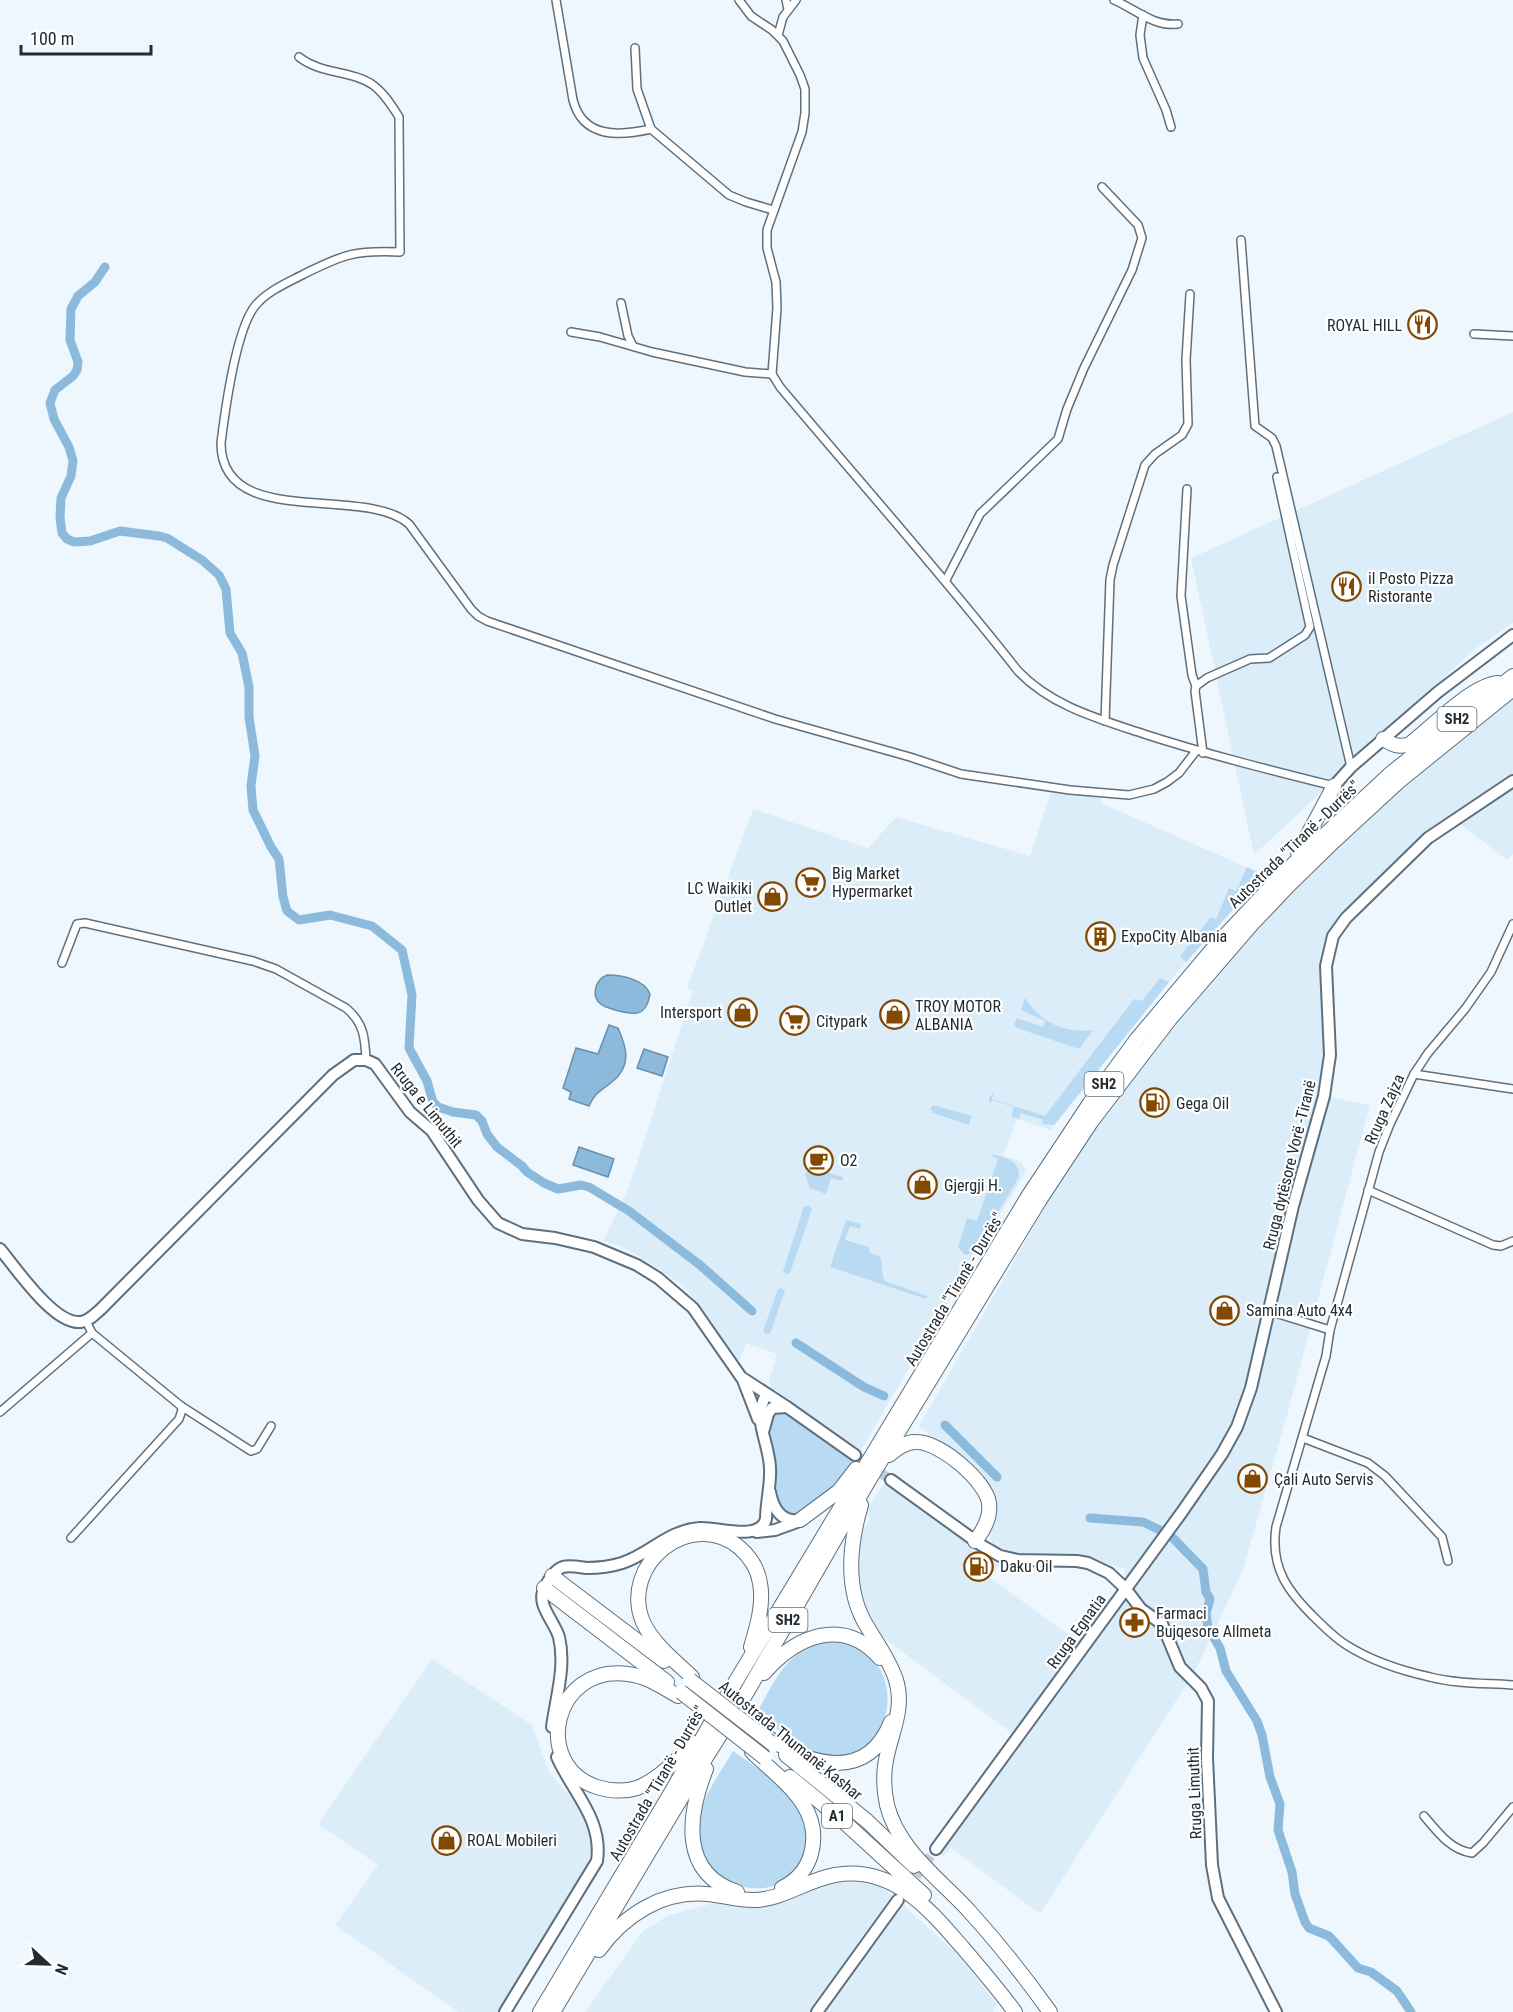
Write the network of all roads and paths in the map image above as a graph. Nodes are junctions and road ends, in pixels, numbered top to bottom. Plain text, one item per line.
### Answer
1 (556, 0) edge
2 (739, 0) edge
3 (786, 0) edge
4 (796, 0) edge
5 (1114, 0) edge
6 (788, 9) junction
7 (1143, 15) junction
8 (1178, 24) dead end
9 (778, 35) junction
10 (635, 48) dead end
11 (299, 57) dead end
12 (1171, 127) dead end
13 (651, 129) junction
14 (1102, 187) dead end
15 (773, 210) junction
16 (1241, 240) dead end
17 (1190, 294) dead end
18 (621, 303) dead end
19 (570, 332) dead end
20 (1474, 334) dead end
21 (1513, 336) edge
22 (634, 347) junction
23 (772, 374) junction
24 (1276, 477) dead end
25 (1187, 489) dead end
26 (946, 580) junction
27 (1513, 635) edge
28 (1510, 682) edge
29 (1196, 686) junction
30 (1105, 721) junction
31 (1383, 739) junction
32 (1200, 752) junction
33 (1351, 767) junction
34 (1513, 781) edge
35 (1334, 786) junction
36 (1287, 870) junction
37 (1513, 924) edge
38 (62, 963) dead end
39 (366, 1060) junction
40 (1414, 1074) junction
41 (1513, 1089) edge
42 (1368, 1190) junction
43 (1513, 1241) edge
44 (0, 1249) edge
45 (1269, 1311) junction
46 (86, 1320) junction
47 (1330, 1330) junction
48 (92, 1333) junction
49 (741, 1377) junction
50 (766, 1395) junction
51 (181, 1406) junction
52 (787, 1407) junction
53 (0, 1412) edge
54 (899, 1413) junction
55 (760, 1424) junction
56 (272, 1426) dead end
57 (1303, 1438) junction
58 (766, 1441) junction
59 (855, 1455) tunnel mouth
60 (879, 1465) junction
61 (869, 1480) junction
62 (891, 1480) tunnel mouth
63 (769, 1482) junction
64 (800, 1520) junction
65 (752, 1532) junction
66 (71, 1538) dead end
67 (975, 1541) junction
68 (1448, 1561) dead end
69 (548, 1582) junction
70 (1125, 1588) junction
71 (747, 1664) junction
72 (691, 1678) junction
73 (1513, 1685) edge
74 (747, 1692) junction
75 (679, 1694) junction
76 (710, 1738) junction
77 (775, 1744) junction
78 (763, 1759) junction
79 (1513, 1807) edge
80 (1424, 1816) dead end
81 (936, 1849) tunnel mouth
82 (898, 1900) tunnel mouth
83 (1027, 1987) junction
84 (1017, 2009) edge
85 (1046, 2011) edge
86 (505, 2012) edge
87 (540, 2012) edge
88 (553, 2012) edge
89 (559, 2012) edge
90 (817, 2012) edge
91 (1276, 2012) edge

1 - 13 street
2 - 9 street
3 - 6 street
4 - 6 street
5 - 7 street
6 - 9 street
7 - 8 street
7 - 12 street
9 - 15 street
10 - 13 street
11 - 32 street
13 - 15 street
14 - 26 street
15 - 23 street
16 - 33 street
17 - 30 street
18 - 22 street
19 - 22 street
20 - 21 street
22 - 23 street
23 - 26 street
24 - 29 street
25 - 29 street
26 - 30 street
27 - 31 main road
28 - 31 highway
28 - 36 highway, Autostrada "Tiranë - Durrës" / SH2
28 - 60 highway, Autostrada "Tiranë - Durrës" / SH2
29 - 32 street
30 - 32 street
31 - 33 main road
32 - 35 street
33 - 35 main road
34 - 45 main road, Rruga dytësore Vorë -Tiranë
35 - 36 highway
36 - 54 highway, Autostrada "Tiranë - Durrës" / SH2
37 - 40 street, Rruga Zajza
38 - 39 street
39 - 46 main road, Rruga e Limuthit
39 - 49 main road, Rruga e Limuthit
40 - 41 street
40 - 42 street, Rruga Zajza
42 - 43 street
42 - 47 street, Rruga Zajza
44 - 46 main road
45 - 47 street
45 - 70 main road, Rruga dytësore Vorë -Tiranë
46 - 48 street
47 - 57 street, Rruga Zajza
48 - 51 street
48 - 53 street
49 - 50 main road, Rruga e Limuthit
49 - 55 main road
50 - 52 main road
50 - 55 main road
51 - 56 street
51 - 66 street
52 - 58 main road
52 - 59 main road
54 - 64 highway
54 - 71 highway, Autostrada "Tiranë - Durrës" / SH2
55 - 58 main road
57 - 68 street
57 - 73 street, Rruga Zajza
58 - 63 main road
60 - 61 highway, Autostrada "Tiranë - Durrës" / SH2
60 - 67 highway
61 - 74 highway, Autostrada "Tiranë - Durrës" / SH2
61 - 83 highway
62 - 67 main road, Rruga Egnatia
63 - 64 main road
63 - 65 main road
64 - 65 main road
65 - 69 main road
67 - 70 main road, Rruga Egnatia
69 - 72 highway
69 - 75 highway
69 - 86 main road
70 - 81 main road, Rruga Egnatia
70 - 91 main road, Rruga Limuthit
71 - 72 highway
71 - 76 highway, Autostrada "Tiranë - Durrës" / SH2
72 - 77 highway, Autostrada Thumanë Kashar / A1, bridge
74 - 76 highway, Autostrada "Tiranë - Durrës" / SH2
74 - 77 highway
75 - 76 highway
75 - 78 highway, Autostrada Thumanë Kashar / A1, bridge
76 - 78 highway
76 - 87 highway, Autostrada "Tiranë - Durrës" / SH2
76 - 88 highway, Autostrada "Tiranë - Durrës" / SH2
77 - 83 highway, Autostrada Thumanë Kashar / A1
78 - 84 highway, Autostrada Thumanë Kashar / A1
79 - 80 street
82 - 90 main road
83 - 85 highway, Autostrada Thumanë Kashar / A1
84 - 89 highway

